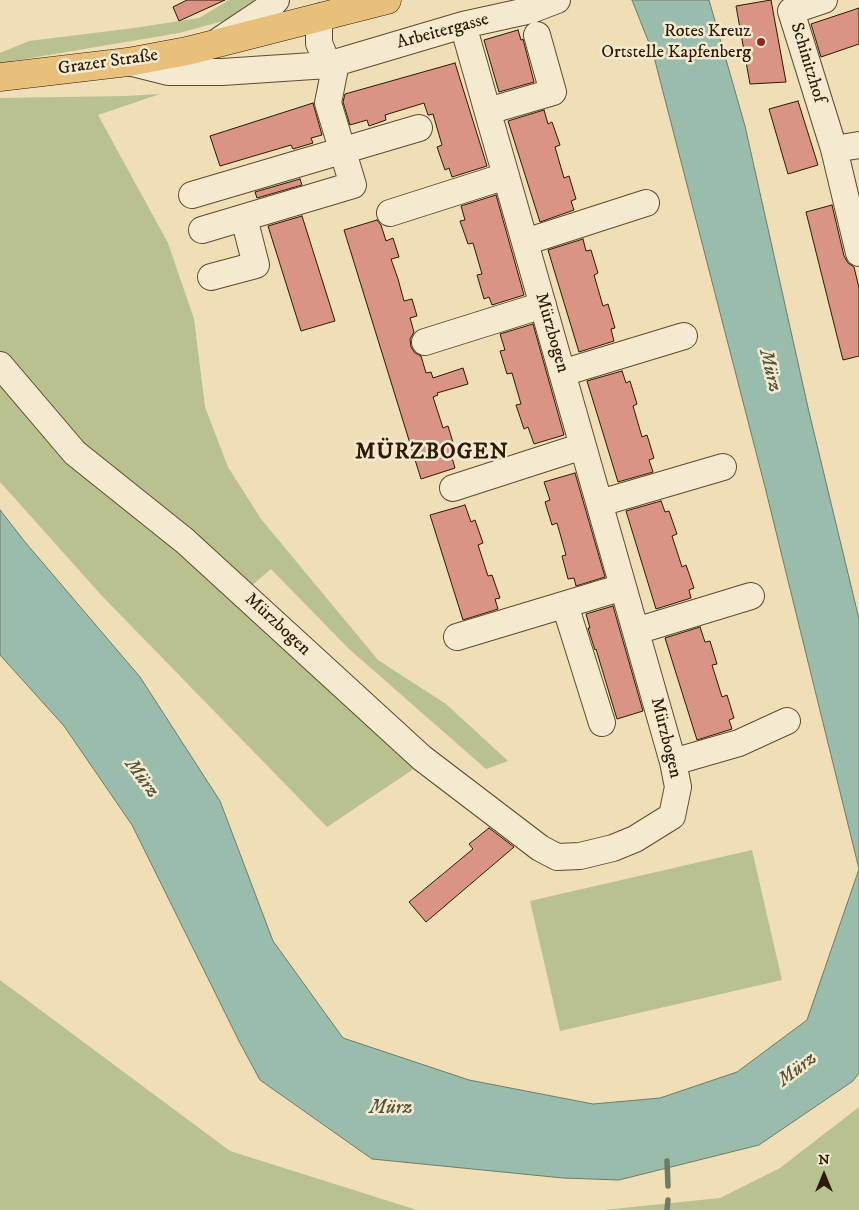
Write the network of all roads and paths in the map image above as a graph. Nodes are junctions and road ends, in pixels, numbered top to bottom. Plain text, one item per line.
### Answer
1 (276, 0) edge
2 (387, 0) edge
3 (557, 0) edge
4 (824, 0) edge
5 (785, 5) edge
6 (322, 16) junction
7 (463, 25) junction
8 (537, 35) dead end
9 (214, 44) junction
10 (128, 62) junction
11 (332, 64) junction
12 (0, 77) edge
13 (488, 111) junction
14 (419, 128) dead end
15 (859, 145) edge
16 (834, 150) junction
17 (342, 151) junction
18 (506, 176) junction
19 (192, 195) dead end
20 (646, 203) dead end
21 (390, 213) dead end
22 (244, 218) junction
23 (202, 230) dead end
24 (525, 242) junction
25 (859, 253) edge
26 (211, 277) dead end
27 (543, 305) junction
28 (684, 336) dead end
29 (425, 342) dead end
30 (0, 364) edge
31 (562, 372) junction
32 (583, 446) junction
33 (723, 467) dead end
34 (453, 488) dead end
35 (600, 504) junction
36 (624, 587) junction
37 (751, 596) dead end
38 (565, 605) junction
39 (636, 631) junction
40 (457, 638) dead end
41 (786, 721) dead end
42 (602, 723) dead end
43 (673, 762) junction

1 - 9 street, Grazer Straße
2 - 6 main road, Grazer Straße
3 - 7 street, Arbeitergasse
4 - 5 street, Schinitzhof
5 - 16 street, Schinitzhof
6 - 9 main road, Grazer Straße
6 - 11 street
7 - 11 street, Arbeitergasse
7 - 13 street, Mürzbogen
8 - 13 street
9 - 10 main road, Grazer Straße
10 - 11 street, Arbeitergasse
10 - 12 main road, Grazer Straße
11 - 17 street
13 - 18 street, Mürzbogen
14 - 17 street
15 - 16 street
16 - 25 street, Schinitzhof
17 - 19 street
17 - 22 street
18 - 21 street
18 - 24 street, Mürzbogen
20 - 24 street
22 - 23 street
22 - 26 street
24 - 27 street, Mürzbogen
27 - 29 street
27 - 31 street, Mürzbogen
28 - 31 street
30 - 43 street, Mürzbogen
31 - 32 street, Mürzbogen
32 - 34 street
32 - 35 street, Mürzbogen
33 - 35 street
35 - 36 street, Mürzbogen
36 - 38 street
36 - 39 street, Mürzbogen
37 - 39 street
38 - 40 street
38 - 42 street
39 - 43 street, Mürzbogen
41 - 43 street

